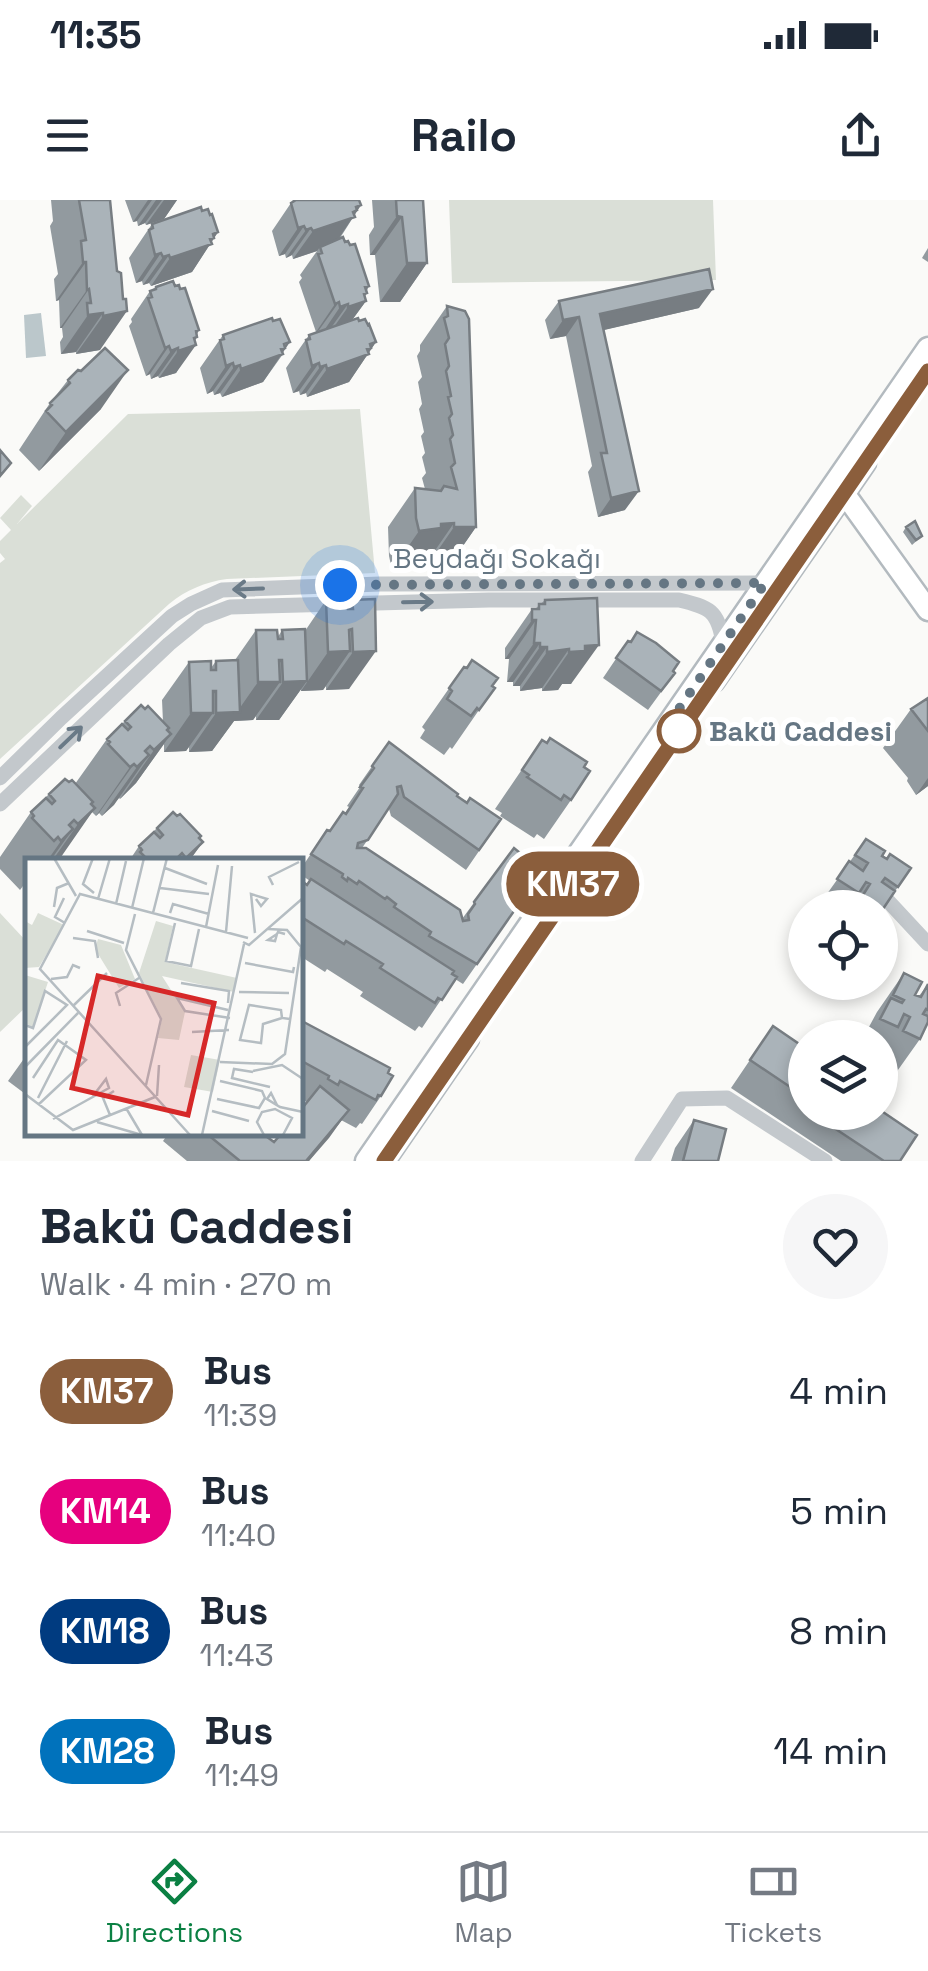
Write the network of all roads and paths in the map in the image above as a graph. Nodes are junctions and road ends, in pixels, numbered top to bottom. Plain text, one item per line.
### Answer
1 (928, 348) edge
2 (928, 371) edge
3 (844, 493) junction
4 (765, 583) junction
5 (928, 610) edge
6 (723, 643) junction
7 (0, 778) edge
8 (0, 804) edge
9 (864, 877) edge
10 (928, 944) edge
11 (366, 1161) edge
12 (384, 1161) edge
13 (642, 1161) edge
14 (826, 1161) edge

1 - 4 main road
2 - 3 main road
3 - 5 main road
3 - 12 main road
4 - 6 main road
4 -> 7 street, Beydağı Sokağı
8 -> 6 street, Beydağı Sokağı
6 - 11 main road
9 - 10 street
13 - 14 street

